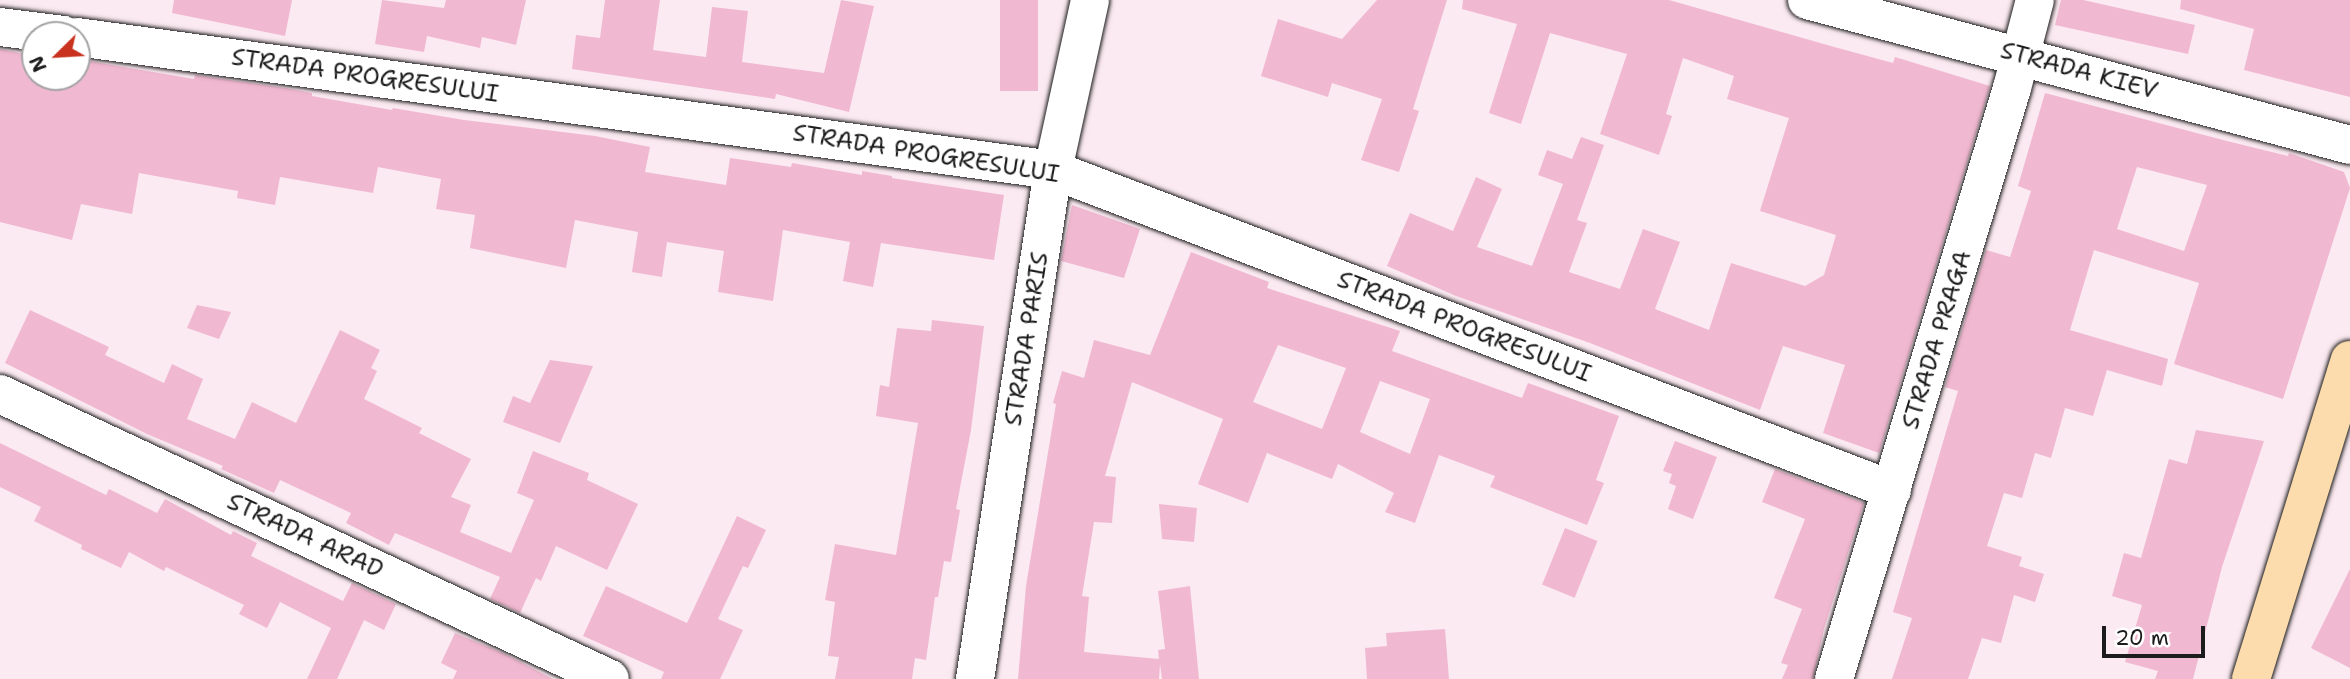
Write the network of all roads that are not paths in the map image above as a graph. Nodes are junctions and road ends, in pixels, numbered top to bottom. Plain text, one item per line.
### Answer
1 (1090, 0) edge
2 (1807, 0) edge
3 (2035, 0) edge
4 (0, 27) edge
5 (21, 30) edge
6 (91, 39) edge
7 (2021, 55) junction
8 (2350, 145) edge
9 (1053, 170) junction
10 (2350, 360) edge
11 (0, 394) edge
12 (2343, 408) edge
13 (1892, 490) junction
14 (610, 679) edge
15 (975, 679) edge
16 (1834, 679) edge
17 (2251, 679) edge

1 - 9 street, STRADA PARIS
2 - 7 street, STRADA KIEV
3 - 7 street, STRADA PRAGA
4 - 5 street
6 - 9 street, STRADA PROGRESULUI
7 - 8 street, STRADA KIEV
7 - 13 street, STRADA PRAGA
9 - 13 street, STRADA PROGRESULUI
9 - 15 street, STRADA PARIS
10 - 12 main road
11 - 14 street, STRADA ARAD
12 - 17 main road
13 - 16 street, STRADA PRAGA

